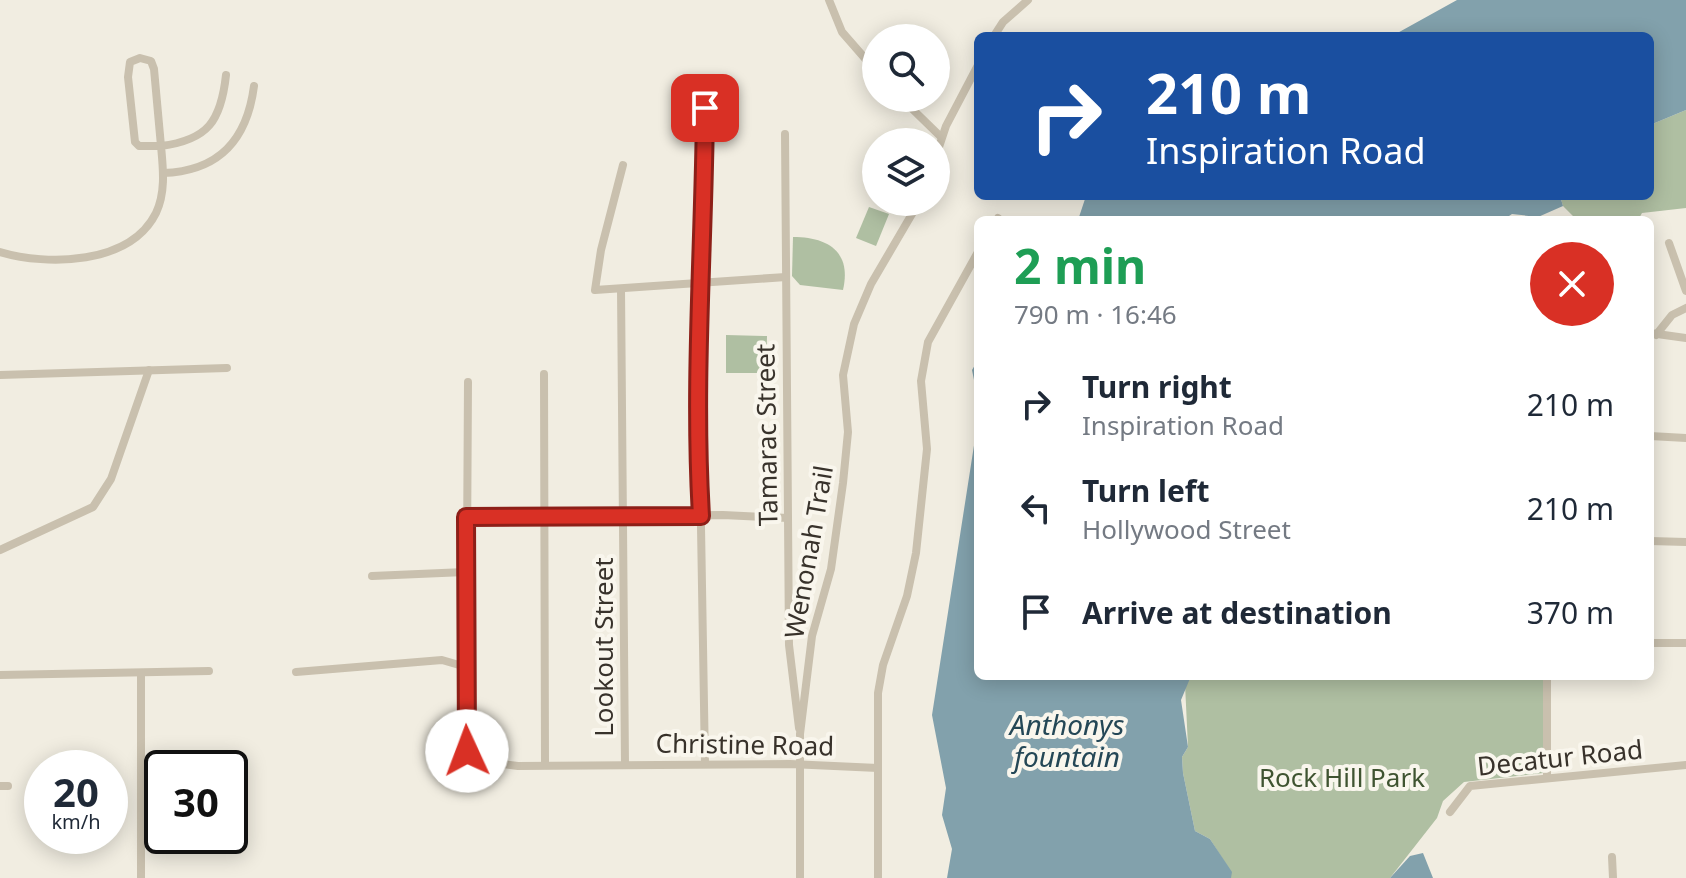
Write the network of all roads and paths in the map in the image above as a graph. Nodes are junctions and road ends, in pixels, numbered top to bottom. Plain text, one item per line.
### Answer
1 (829, 0) edge
2 (1028, 0) edge
3 (998, 32) edge
4 (862, 55) edge
5 (974, 73) edge
6 (226, 75) dead end
7 (705, 78) dead end
8 (254, 86) dead end
9 (915, 112) edge
10 (932, 128) edge
11 (946, 128) edge
12 (785, 134) dead end
13 (161, 146) junction
14 (623, 165) dead end
15 (163, 173) junction
16 (911, 216) edge
17 (1669, 243) dead end
18 (0, 252) edge
19 (974, 259) edge
20 (786, 277) junction
21 (703, 286) junction
22 (621, 289) junction
23 (1686, 291) edge
24 (1686, 308) edge
25 (1654, 333) edge
26 (1654, 334) edge
27 (1686, 338) edge
28 (227, 368) dead end
29 (149, 370) junction
30 (544, 374) dead end
31 (0, 375) edge
32 (468, 382) dead end
33 (1654, 436) edge
34 (1686, 438) edge
35 (701, 516) junction
36 (466, 517) junction
37 (545, 517) junction
38 (623, 518) junction
39 (788, 518) junction
40 (1654, 541) edge
41 (1686, 542) edge
42 (0, 550) edge
43 (465, 572) junction
44 (372, 576) dead end
45 (1654, 643) edge
46 (1686, 643) edge
47 (466, 667) junction
48 (209, 671) dead end
49 (296, 672) dead end
50 (141, 673) junction
51 (0, 675) edge
52 (1547, 680) edge
53 (800, 734) junction
54 (625, 764) junction
55 (705, 764) junction
56 (800, 764) junction
57 (545, 765) junction
58 (1686, 765) edge
59 (878, 768) junction
60 (1547, 777) junction
61 (1450, 812) dead end
62 (1612, 857) dead end
63 (141, 878) edge
64 (800, 878) edge
65 (878, 878) edge
66 (1613, 878) edge

1 - 4 street
2 - 3 street
5 - 11 street
6 - 13 street
7 - 21 street
8 - 15 street
9 - 10 street
12 - 20 street, Tamarac Street
13 - 13 street
13 - 15 street
14 - 22 street
15 - 18 street
16 - 53 street, Wenonah Trail
17 - 23 street
19 - 59 street
20 - 21 street
20 - 39 street, Tamarac Street
21 - 22 street
21 - 35 street
22 - 38 street, Lookout Street
24 - 25 street
26 - 27 street
28 - 29 street
29 - 31 street
29 - 42 street
30 - 37 street
32 - 36 street
33 - 34 street
35 - 38 street
35 - 39 street
35 - 55 street
36 - 37 street
36 - 43 street
37 - 38 street
37 - 57 street
38 - 54 street, Lookout Street
39 - 53 street, Tamarac Street
40 - 41 street
43 - 44 street
43 - 47 street
45 - 46 street
47 - 49 street
47 - 57 street, Christine Road
48 - 50 street
50 - 51 street
50 - 63 street
52 - 60 street
53 - 56 street, Wenonah Trail
54 - 55 street, Christine Road
54 - 57 street, Christine Road
55 - 56 street, Christine Road
56 - 59 street, Christine Road
56 - 64 street, Wenonah Trail
58 - 60 street, Decatur Road
59 - 65 street
60 - 61 street, Decatur Road
62 - 66 street

